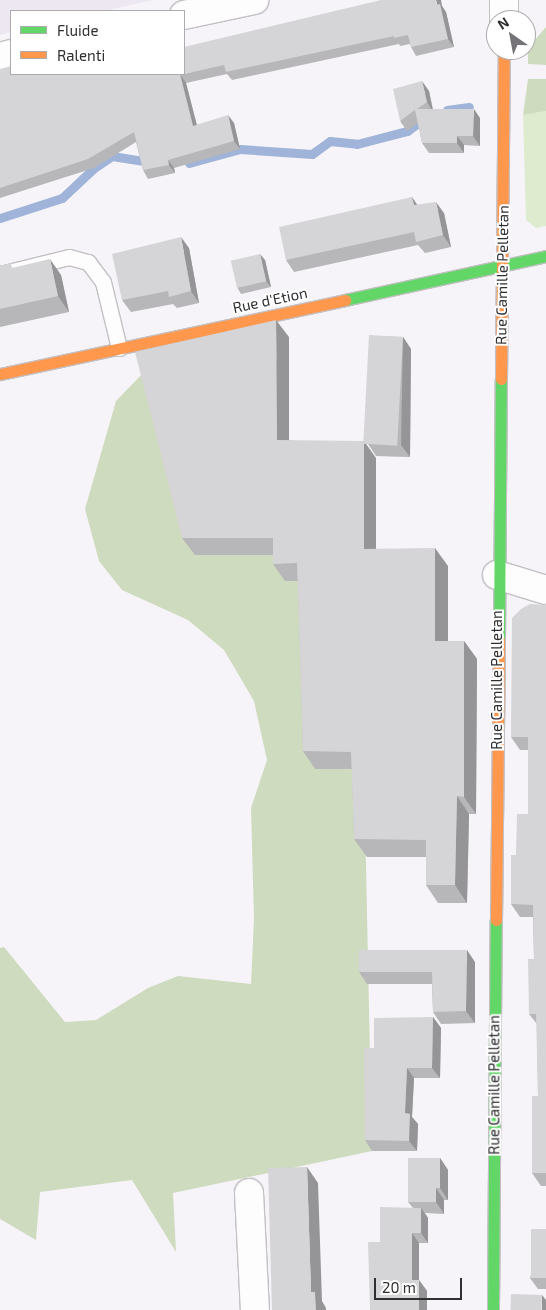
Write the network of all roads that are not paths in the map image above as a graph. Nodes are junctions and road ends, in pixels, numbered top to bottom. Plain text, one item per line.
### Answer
1 (254, 0) edge
2 (185, 15) edge
3 (504, 60) edge
4 (546, 256) edge
5 (499, 264) junction
6 (0, 274) edge
7 (119, 348) junction
8 (0, 374) edge
9 (497, 575) junction
10 (546, 590) edge
11 (249, 1193) dead end
12 (255, 1310) edge
13 (493, 1310) edge

1 - 2 street
3 - 5 street, Rue Camille Pelletan
4 - 5 street, Rue d'Etion
5 - 7 street, Rue d'Etion
5 - 9 street, Rue Camille Pelletan
6 - 7 lane
7 - 8 street, Rue d'Etion
9 - 10 street
9 - 13 street, Rue Camille Pelletan
11 - 12 street

